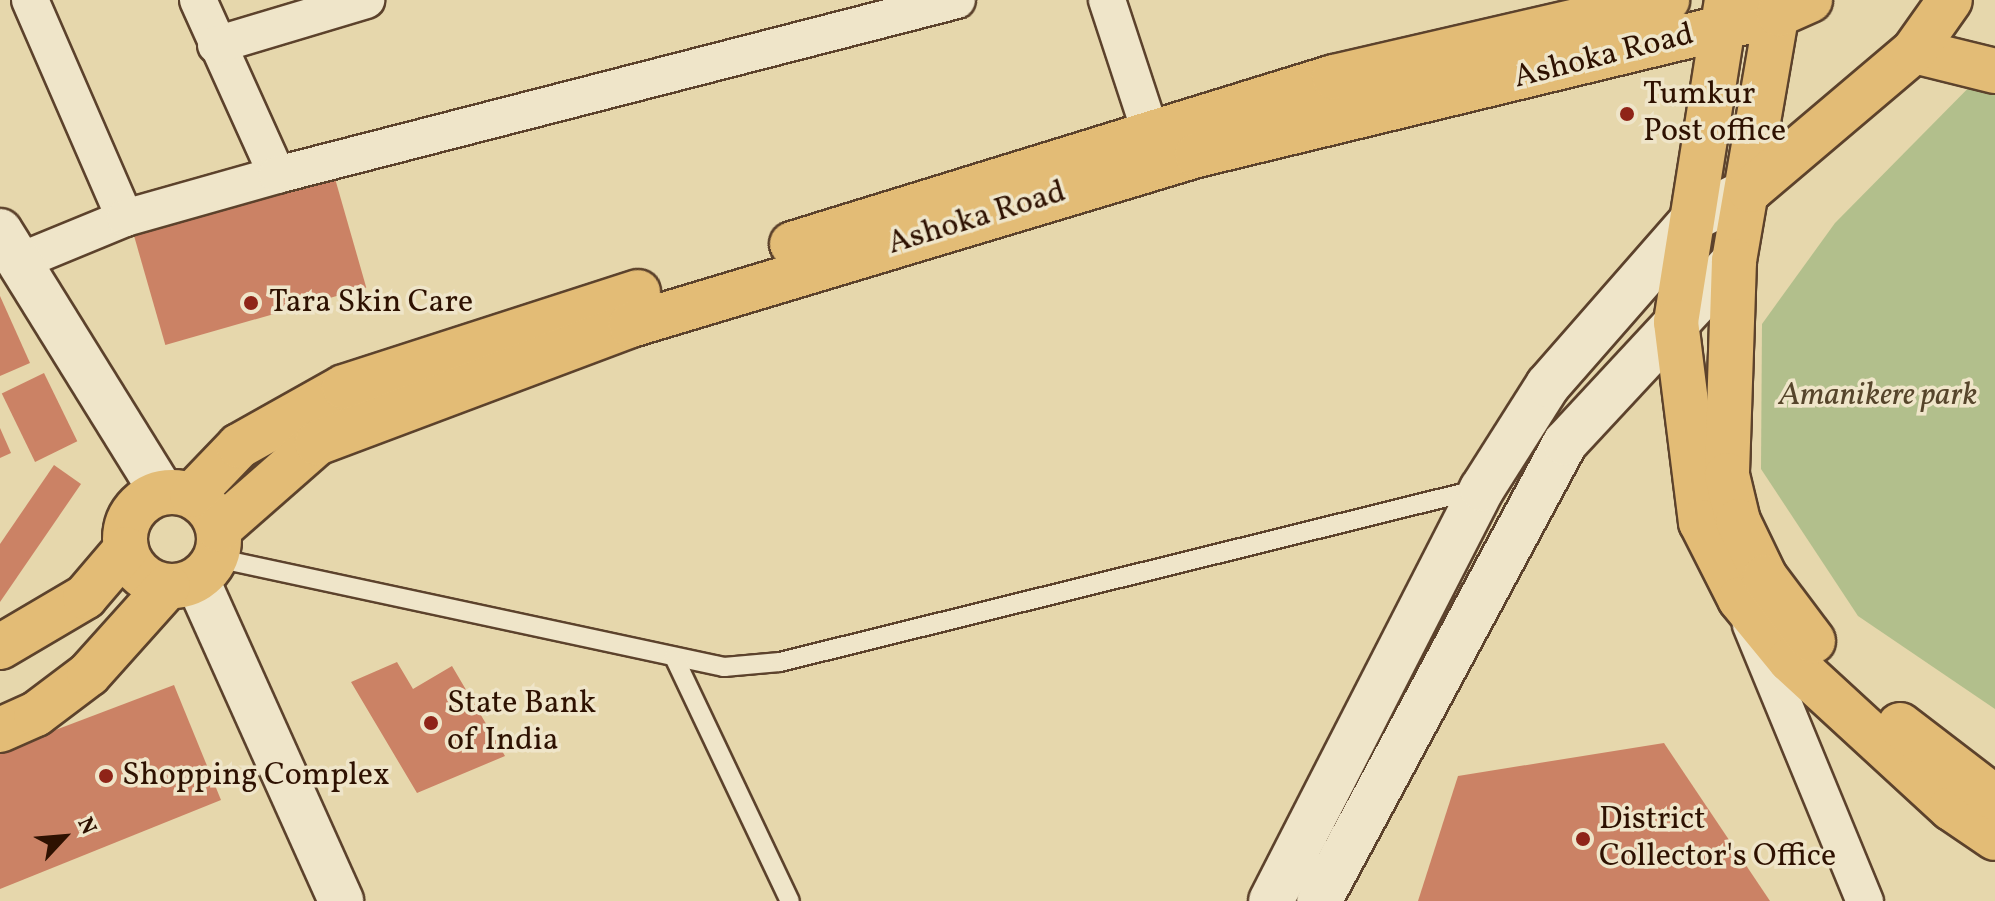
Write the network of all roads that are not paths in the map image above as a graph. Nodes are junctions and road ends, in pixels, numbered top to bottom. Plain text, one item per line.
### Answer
1 (30, 0) edge
2 (198, 0) edge
3 (364, 0) edge
4 (957, 0) edge
5 (1107, 0) edge
6 (1950, 0) edge
7 (1655, 1) edge
8 (1790, 5) edge
9 (1726, 13) edge
10 (216, 45) junction
11 (1914, 51) junction
12 (1984, 68) edge
13 (1150, 131) junction
14 (277, 175) junction
15 (1750, 190) junction
16 (125, 218) junction
17 (1694, 218) junction
18 (8, 247) edge
19 (1734, 261) junction
20 (1676, 322) junction
21 (1482, 489) junction
22 (177, 493) junction
23 (126, 549) junction
24 (200, 563) junction
25 (1753, 588) junction
26 (0, 647) edge
27 (674, 657) junction
28 (0, 730) edge
29 (1995, 798) edge
30 (1995, 838) edge
31 (341, 901) edge
32 (790, 901) edge
33 (1271, 901) edge
34 (1319, 901) edge
35 (1865, 901) edge

1 - 16 street
2 - 10 street
3 - 10 street
4 - 14 street
5 - 13 street
6 - 11 main road
7 - 13 main road, Ashoka Road
8 - 9 main road, Ashoka Road
8 - 15 main road
9 - 17 main road
9 - 24 main road, Ashoka Road
10 - 14 street
11 - 12 main road
11 - 15 main road
13 - 22 main road, Ashoka Road
14 - 16 street
15 - 17 main road
15 - 19 main road
16 - 18 street
17 - 20 main road
17 - 21 main road
18 - 22 main road
19 - 20 main road
19 - 25 main road
20 - 25 main road
20 - 34 main road
21 - 27 lane
21 - 33 main road
22 - 23 main road, Ashoka Road
22 - 24 main road
23 - 24 main road
23 - 26 main road
24 - 27 lane
24 - 28 main road, Ashoka Road
24 - 31 main road
25 - 29 main road
25 - 30 main road
25 - 35 street
27 - 32 lane

